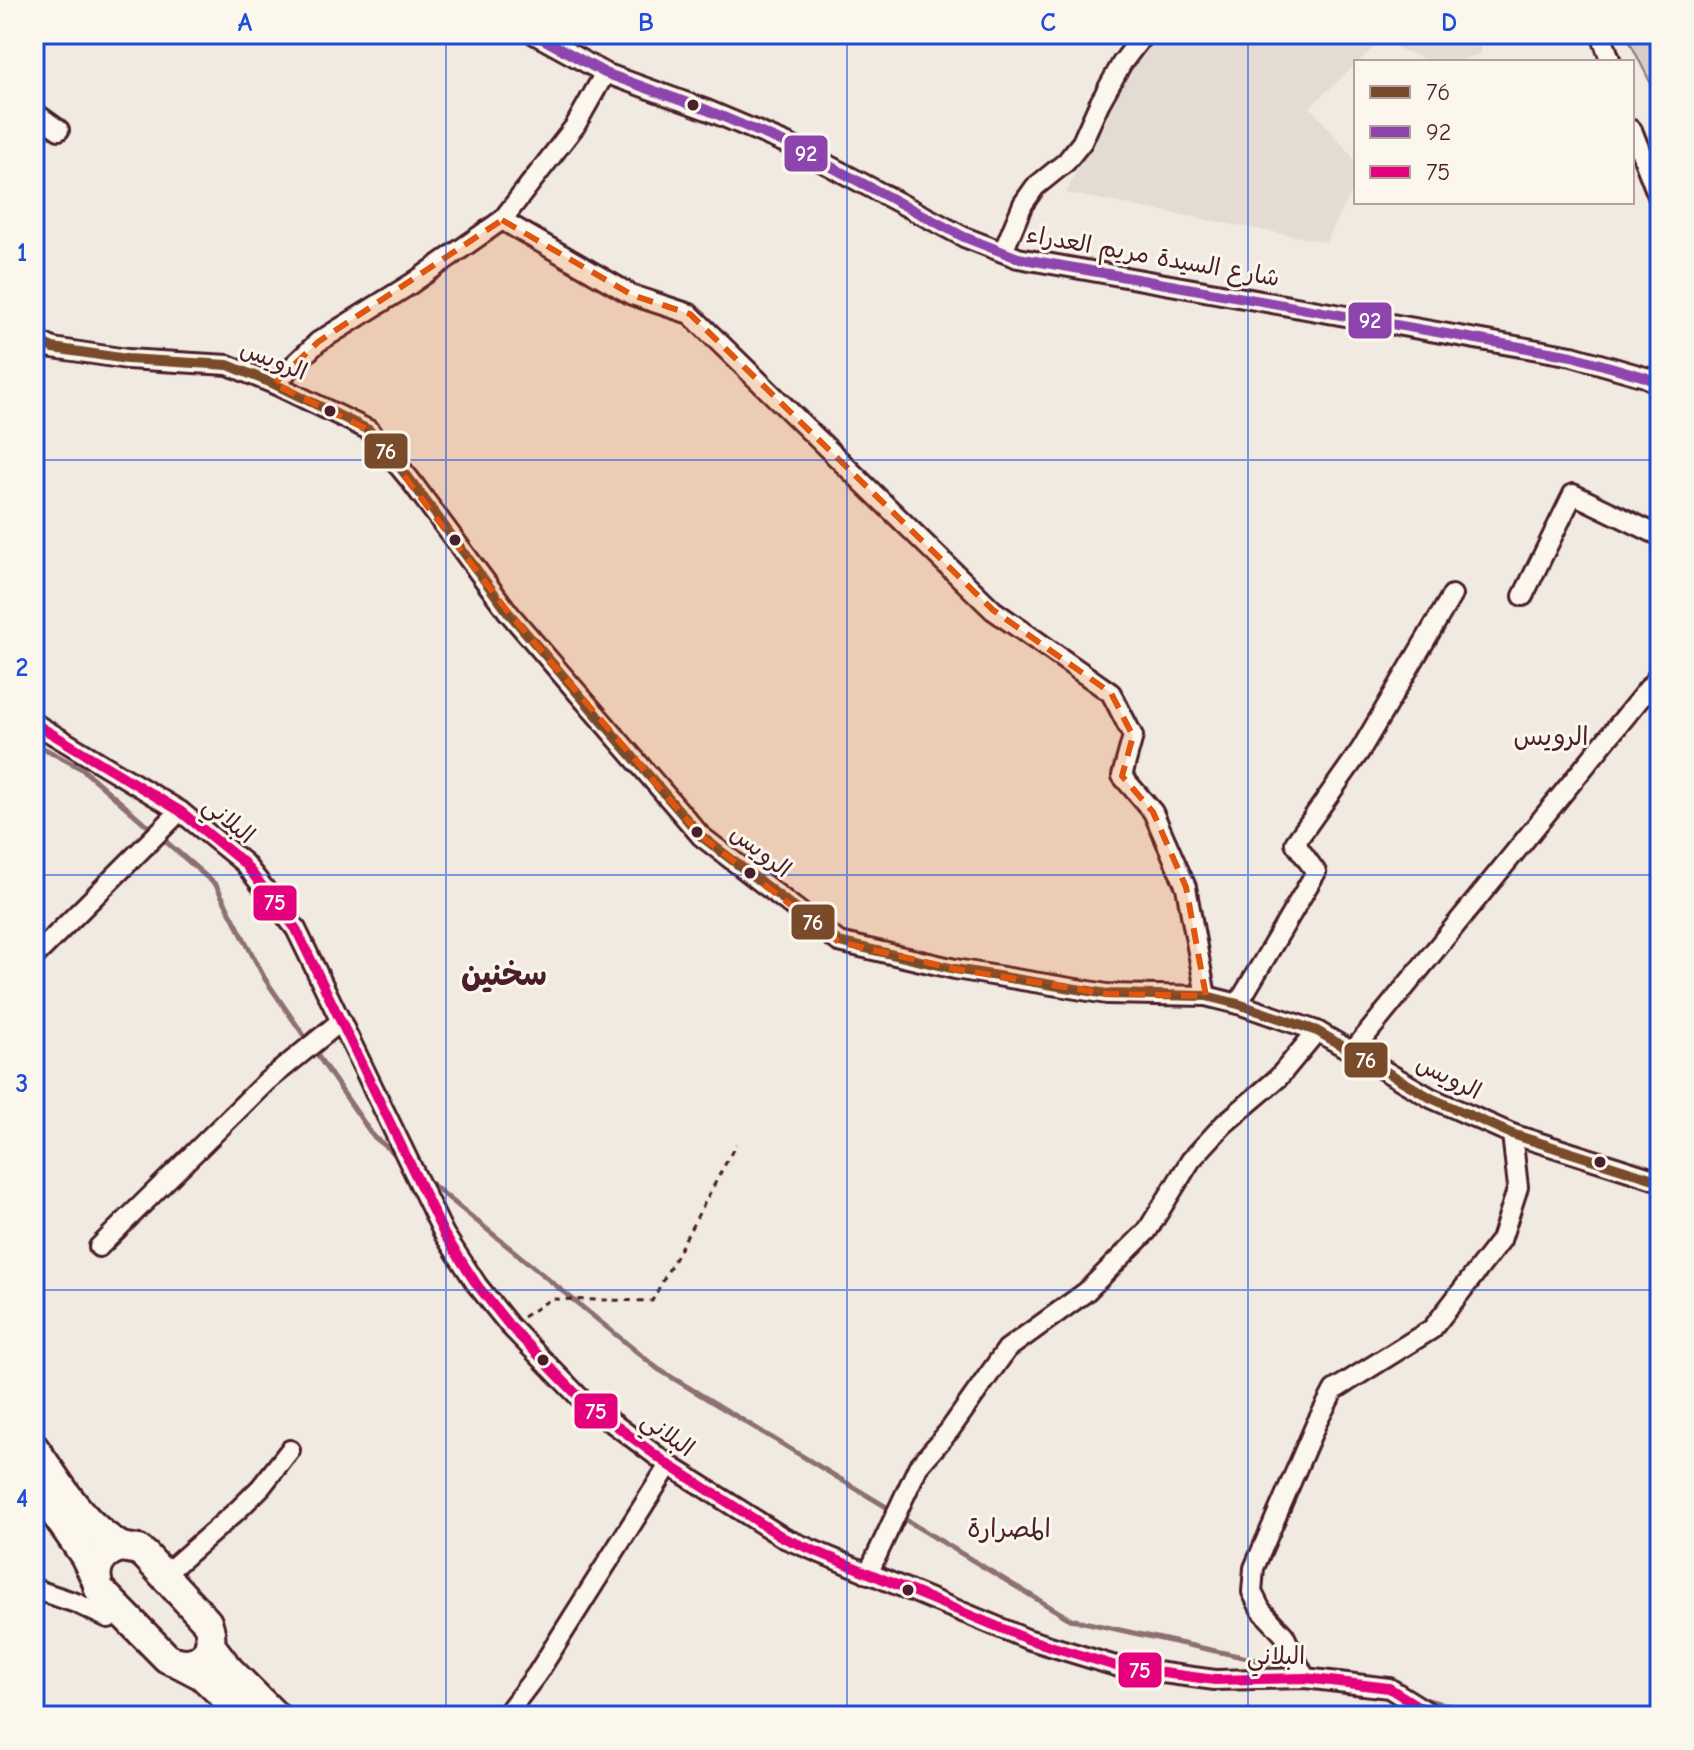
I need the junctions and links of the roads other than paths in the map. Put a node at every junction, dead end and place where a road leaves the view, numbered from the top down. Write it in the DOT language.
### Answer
graph roads {
  1 [pos="534,34"];
  2 [pos="1144,34"];
  3 [pos="1601,34"];
  4 [pos="1610,60"];
  5 [pos="605,73"];
  6 [pos="34,112"];
  7 [pos="59,130"];
  8 [pos="1634,135"];
  9 [pos="1660,201"];
  10 [pos="502,220"];
  11 [pos="1003,252"];
  12 [pos="34,339"];
  13 [pos="274,384"];
  14 [pos="1660,384"];
  15 [pos="1660,536"];
  16 [pos="1452,595"];
  17 [pos="1523,596"];
  18 [pos="1660,674"];
  19 [pos="34,723"];
  20 [pos="180,811"];
  21 [pos="34,957"];
  22 [pos="1206,996"];
  23 [pos="1238,1004"];
  24 [pos="341,1021"];
  25 [pos="1317,1031"];
  26 [pos="1353,1051"];
  27 [pos="1512,1134"];
  28 [pos="1660,1181"];
  29 [pos="99,1247"];
  30 [pos="34,1448"];
  31 [pos="290,1450"];
  32 [pos="669,1465"];
  33 [pos="34,1483"];
  34 [pos="121,1547"];
  35 [pos="868,1574"];
  36 [pos="164,1575"];
  37 [pos="96,1579"];
  38 [pos="34,1589"];
  39 [pos="122,1614"];
  40 [pos="210,1645"];
  41 [pos="179,1663"];
  42 [pos="1305,1678"];
  43 [pos="245,1716"];
  44 [pos="275,1716"];
  45 [pos="505,1716"];
  46 [pos="1434,1716"];
  1 -- 5 [label="street, شارع السيدة مريم العدراء"];
  2 -- 11 [label="street"];
  3 -- 4 [label="street"];
  5 -- 10 [label="street"];
  5 -- 11 [label="street, شارع السيدة مريم العدراء"];
  6 -- 7 [label="street"];
  8 -- 9 [label="street"];
  10 -- 13 [label="street"];
  10 -- 22 [label="street"];
  11 -- 14 [label="street, شارع السيدة مريم العدراء"];
  12 -- 13 [label="street, الرويس"];
  13 -- 22 [label="street, الرويس"];
  15 -- 17 [label="street"];
  16 -- 23 [label="street"];
  18 -- 26 [label="street"];
  19 -- 20 [label="street, البلاني"];
  20 -- 21 [label="street"];
  20 -- 24 [label="street, البلاني"];
  22 -- 23 [label="street, الرويس"];
  23 -- 25 [label="street, الرويس"];
  24 -- 29 [label="street"];
  24 -- 32 [label="street, البلاني"];
  25 -- 26 [label="street, الرويس"];
  25 -- 35 [label="street"];
  26 -- 27 [label="street, الرويس"];
  27 -- 28 [label="street, الرويس"];
  27 -- 42 [label="street"];
  30 -- 34 [label="main road"];
  31 -- 36 [label="street"];
  32 -- 35 [label="street, البلاني"];
  32 -- 45 [label="street"];
  33 -- 37 [label="main road"];
  34 -- 36 [label="main road"];
  34 -- 37 [label="main road"];
  35 -- 42 [label="street, البلاني"];
  36 -- 40 [label="main road"];
  37 -- 39 [label="main road"];
  38 -- 39 [label="street"];
  39 -- 41 [label="main road"];
  40 -- 41 [label="main road"];
  40 -- 44 [label="main road"];
  41 -- 43 [label="main road"];
  42 -- 46 [label="street, البلاني"];
}
